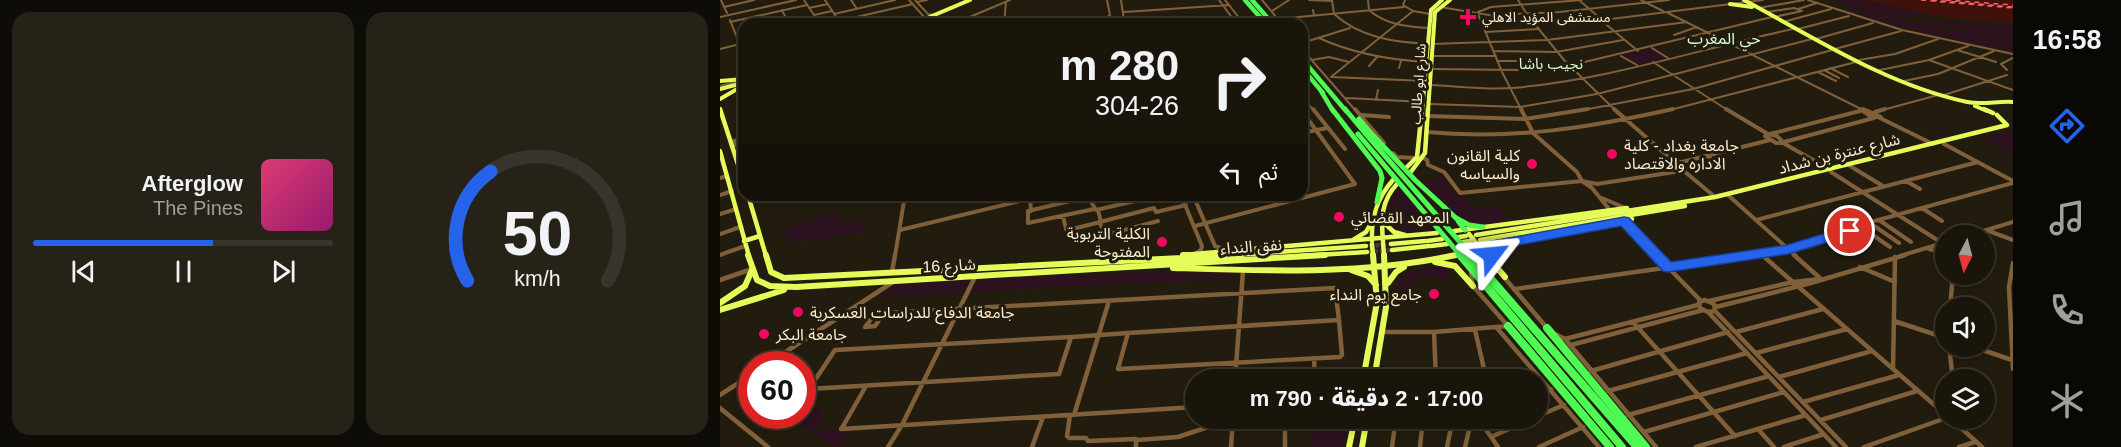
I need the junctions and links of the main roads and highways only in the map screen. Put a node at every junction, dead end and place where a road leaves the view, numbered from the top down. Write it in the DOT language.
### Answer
graph roads {
  1 [pos="970,0"];
  2 [pos="977,0"];
  3 [pos="1245,0"];
  4 [pos="1252,0"];
  5 [pos="1446,1"];
  6 [pos="1743,1"];
  7 [pos="1728,2"];
  8 [pos="1437,7"];
  9 [pos="1756,8"];
  10 [pos="1773,17"];
  11 [pos="926,18"];
  12 [pos="935,18"];
  13 [pos="1261,18"];
  14 [pos="1268,18"];
  15 [pos="1796,29"];
  16 [pos="1430,44"];
  17 [pos="1857,61"];
  18 [pos="1308,66"];
  19 [pos="1308,75"];
  20 [pos="738,83"];
  21 [pos="738,83"];
  22 [pos="1428,83"];
  23 [pos="720,85"];
  24 [pos="738,86"];
  25 [pos="1321,91"];
  26 [pos="720,99"];
  27 [pos="2001,101"];
  28 [pos="2013,102"];
  29 [pos="1426,103"];
  30 [pos="1988,104"];
  31 [pos="2012,108"];
  32 [pos="720,109"];
  33 [pos="1995,114"];
  34 [pos="2013,124"];
  35 [pos="1364,133"];
  36 [pos="720,151"];
  37 [pos="721,160"];
  38 [pos="738,165"];
  39 [pos="1830,171"];
  40 [pos="750,201"];
  41 [pos="1377,202"];
  42 [pos="1663,208"];
  43 [pos="1456,218"];
  44 [pos="1382,220"];
  45 [pos="1371,223"];
  46 [pos="1483,227"];
  47 [pos="1454,231"];
  48 [pos="1437,233"];
  49 [pos="760,236"];
  50 [pos="1470,239"];
  51 [pos="1383,241"];
  52 [pos="1345,242"];
  53 [pos="1427,242"];
  54 [pos="1444,242"];
  55 [pos="744,244"];
  56 [pos="1498,245"];
  57 [pos="1369,246"];
  58 [pos="1391,247"];
  59 [pos="1471,251"];
  60 [pos="1456,255"];
  61 [pos="1430,262"];
  62 [pos="1139,263"];
  63 [pos="1495,265"];
  64 [pos="1385,266"];
  65 [pos="1407,266"];
  66 [pos="1375,267"];
  67 [pos="752,269"];
  68 [pos="1338,269"];
  69 [pos="927,271"];
  70 [pos="1505,277"];
  71 [pos="923,280"];
  72 [pos="1387,284"];
  73 [pos="1376,286"];
  74 [pos="1473,286"];
  75 [pos="795,287"];
  76 [pos="720,303"];
  77 [pos="720,310"];
  78 [pos="1508,326"];
  79 [pos="1546,328"];
  80 [pos="1365,369"];
  81 [pos="1376,369"];
  82 [pos="1353,429"];
  83 [pos="1365,429"];
  84 [pos="1349,447"];
  85 [pos="1362,447"];
  86 [pos="1610,447"];
  87 [pos="1622,447"];
  88 [pos="1637,447"];
  89 [pos="1646,447"];
  1 -- 11 [label="main road"];
  2 -- 12 [label="main road"];
  3 -- 13 [label="highway"];
  4 -- 14 [label="highway"];
  5 -- 8 [label="main road"];
  5 -- 8 [label="main road"];
  5 -- 8 [label="main road"];
  6 -- 9 [label="main road"];
  7 -- 9 [label="main road"];
  8 -- 16 [label="main road, شارع ابو طالب"];
  8 -- 16 [label="main road, شارع ابو طالب"];
  9 -- 10 [label="main road"];
  9 -- 10 [label="main road"];
  10 -- 15 [label="main road"];
  10 -- 15 [label="main road"];
  15 -- 17 [label="main road"];
  16 -- 22 [label="main road, شارع ابو طالب"];
  16 -- 22 [label="main road, شارع ابو طالب"];
  17 -- 30 [label="main road"];
  17 -- 33 [label="main road"];
  18 -- 35 [label="highway"];
  19 -- 25 [label="highway"];
  20 -- 23 [label="main road"];
  21 -- 23 [label="main road"];
  22 -- 29 [label="main road, شارع ابو طالب"];
  24 -- 26 [label="main road"];
  25 -- 35 [label="highway"];
  25 -- 41 [label="highway"];
  27 -- 28 [label="main road"];
  27 -- 30 [label="main road"];
  27 -- 31 [label="main road"];
  29 -- 29 [label="main road, شارع ابو طالب"];
  30 -- 33 [label="main road"];
  32 -- 38 [label="main road"];
  33 -- 34 [label="main road"];
  33 -- 39 [label="main road, شارع عنترة بن شداد"];
  34 -- 39 [label="main road, شارع عنترة بن شداد"];
  35 -- 43 [label="highway, bridge"];
  35 -- 87 [label="highway, bridge"];
  35 -- 88 [label="highway, bridge"];
  36 -- 37 [label="main road"];
  37 -- 55 [label="main road"];
  39 -- 42 [label="main road, شارع عنترة بن شداد"];
  39 -- 42 [label="main road, شارع عنترة بن شداد"];
  40 -- 49 [label="main road"];
  41 -- 44 [label="main road"];
  41 -- 45 [label="main road"];
  42 -- 46 [label="main road"];
  42 -- 50 [label="main road"];
  42 -- 56 [label="main road"];
  43 -- 46 [label="highway"];
  43 -- 50 [label="highway"];
  44 -- 51 [label="main road"];
  44 -- 53 [label="main road"];
  45 -- 52 [label="main road"];
  45 -- 57 [label="main road"];
  46 -- 50 [label="main road"];
  47 -- 50 [label="main road"];
  48 -- 53 [label="main road"];
  49 -- 55 [label="main road"];
  49 -- 69 [label="main road, شارع 16"];
  50 -- 56 [label="main road"];
  50 -- 59 [label="main road"];
  50 -- 63 [label="main road"];
  51 -- 53 [label="main road"];
  51 -- 57 [label="main road"];
  51 -- 64 [label="main road, bridge"];
  52 -- 57 [label="main road"];
  52 -- 62 [label="main road"];
  53 -- 54 [label="main road"];
  53 -- 58 [label="main road"];
  55 -- 67 [label="main road"];
  56 -- 63 [label="main road"];
  57 -- 62 [label="main road, نفق النداء"];
  57 -- 62 [label="main road, نفق النداء"];
  57 -- 66 [label="main road, bridge"];
  60 -- 61 [label="main road"];
  61 -- 65 [label="main road"];
  61 -- 74 [label="main road"];
  62 -- 68 [label="main road"];
  62 -- 69 [label="main road, شارع 16"];
  62 -- 71 [label="main road, شارع 16"];
  63 -- 70 [label="main road"];
  64 -- 65 [label="main road"];
  64 -- 66 [label="main road"];
  64 -- 72 [label="main road"];
  65 -- 72 [label="main road"];
  66 -- 68 [label="main road"];
  66 -- 73 [label="main road"];
  67 -- 75 [label="main road, شارع 16"];
  67 -- 76 [label="main road"];
  68 -- 73 [label="main road"];
  69 -- 71 [label="main road"];
  71 -- 75 [label="main road, شارع 16"];
  72 -- 81 [label="main road"];
  73 -- 80 [label="main road"];
  75 -- 77 [label="main road"];
  78 -- 86 [label="highway"];
  79 -- 89 [label="highway"];
  82 -- 84 [label="main road"];
  83 -- 85 [label="main road"];
}
